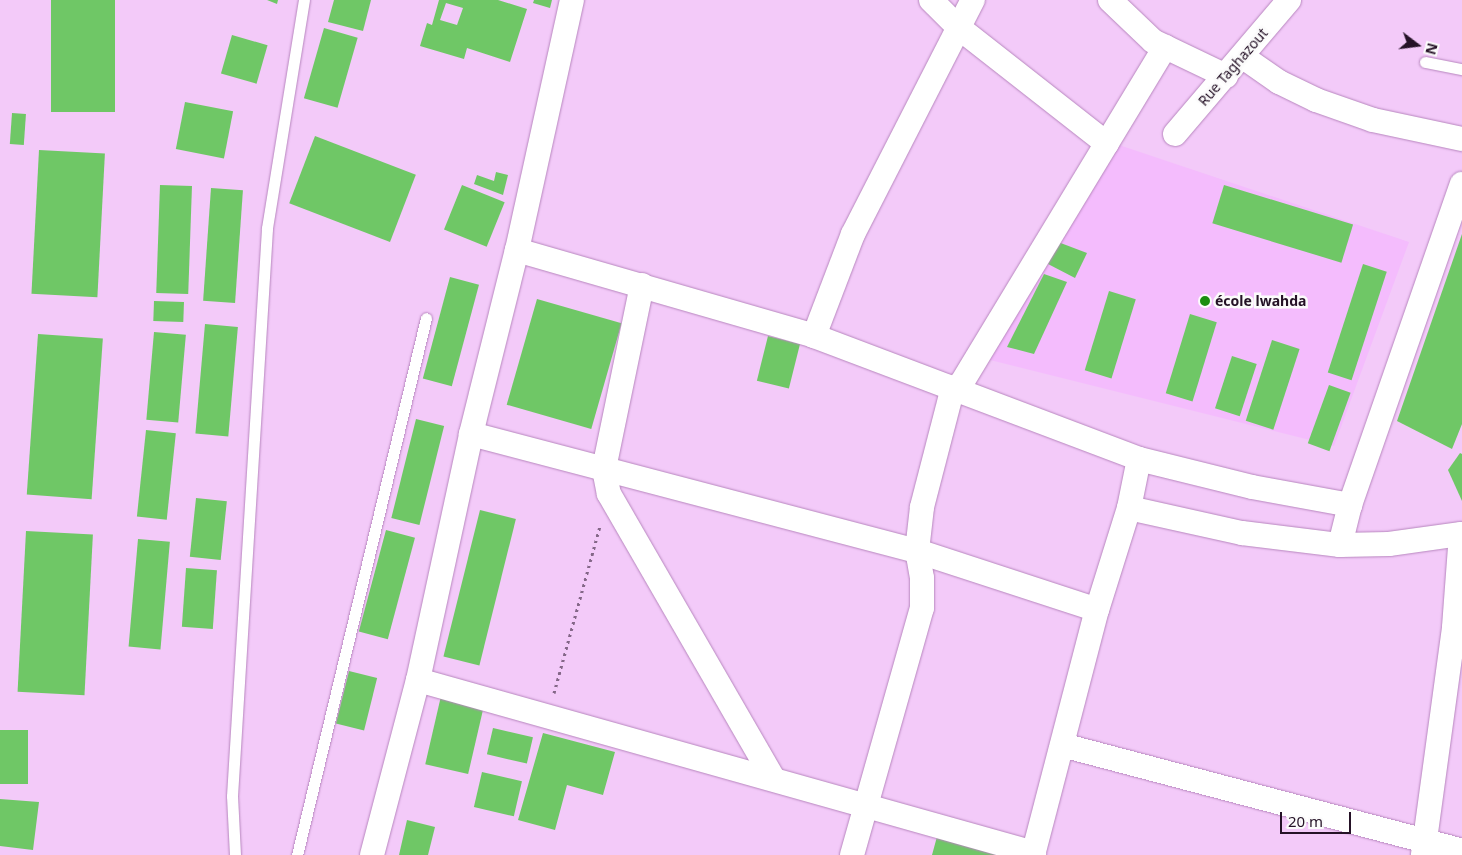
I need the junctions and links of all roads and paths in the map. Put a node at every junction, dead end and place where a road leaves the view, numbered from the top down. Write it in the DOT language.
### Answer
graph roads {
  1 [pos="304,0"];
  2 [pos="572,0"];
  3 [pos="931,0"];
  4 [pos="973,0"];
  5 [pos="1110,0"];
  6 [pos="1289,0"];
  7 [pos="958,27"];
  8 [pos="1166,47"];
  9 [pos="1243,57"];
  10 [pos="1425,62"];
  11 [pos="1462,68"];
  12 [pos="1226,76"];
  13 [pos="1175,134"];
  14 [pos="1462,138"];
  15 [pos="1106,144"];
  16 [pos="1462,184"];
  17 [pos="517,250"];
  18 [pos="642,285"];
  19 [pos="426,318"];
  20 [pos="814,336"];
  21 [pos="956,388"];
  22 [pos="472,434"];
  23 [pos="1139,459"];
  24 [pos="604,469"];
  25 [pos="609,494"];
  26 [pos="1350,505"];
  27 [pos="1129,508"];
  28 [pos="1462,533"];
  29 [pos="1340,545"];
  30 [pos="917,551"];
  31 [pos="1097,610"];
  32 [pos="1458,628"];
  33 [pos="418,680"];
  34 [pos="547,716"];
  35 [pos="1062,745"];
  36 [pos="773,778"];
  37 [pos="865,804"];
  38 [pos="1424,848"];
  39 [pos="1462,851"];
  40 [pos="1033,854"];
  41 [pos="235,855"];
  42 [pos="297,855"];
  43 [pos="372,855"];
  44 [pos="852,855"];
  1 -- 41 [label="lane"];
  2 -- 17 [label="street"];
  3 -- 7 [label="street"];
  4 -- 7 [label="street"];
  5 -- 8 [label="street"];
  6 -- 9 [label="street, Rue Taghazout"];
  7 -- 15 [label="street"];
  7 -- 20 [label="street"];
  8 -- 12 [label="street"];
  8 -- 15 [label="street"];
  9 -- 12 [label="street, Rue Taghazout"];
  9 -- 14 [label="street"];
  10 -- 11 [label="lane"];
  12 -- 13 [label="street, Rue Taghazout"];
  15 -- 21 [label="street"];
  16 -- 26 [label="street"];
  17 -- 18 [label="street"];
  17 -- 22 [label="street"];
  18 -- 20 [label="street"];
  18 -- 24 [label="street"];
  19 -- 42 [label="lane"];
  20 -- 21 [label="street"];
  21 -- 23 [label="street"];
  21 -- 30 [label="street"];
  22 -- 24 [label="street"];
  22 -- 33 [label="street"];
  23 -- 26 [label="street"];
  23 -- 27 [label="street"];
  24 -- 25 [label="street"];
  24 -- 30 [label="street"];
  25 -- 34 [label="path"];
  25 -- 36 [label="street"];
  26 -- 29 [label="street"];
  27 -- 29 [label="street"];
  27 -- 31 [label="street"];
  28 -- 29 [label="street"];
  28 -- 32 [label="street"];
  30 -- 31 [label="street"];
  30 -- 37 [label="street"];
  31 -- 35 [label="street"];
  32 -- 38 [label="street"];
  33 -- 34 [label="street"];
  33 -- 43 [label="street"];
  34 -- 36 [label="street"];
  35 -- 38 [label="street"];
  35 -- 40 [label="street"];
  36 -- 37 [label="street"];
  37 -- 40 [label="street"];
  37 -- 44 [label="street"];
  38 -- 39 [label="street"];
}
